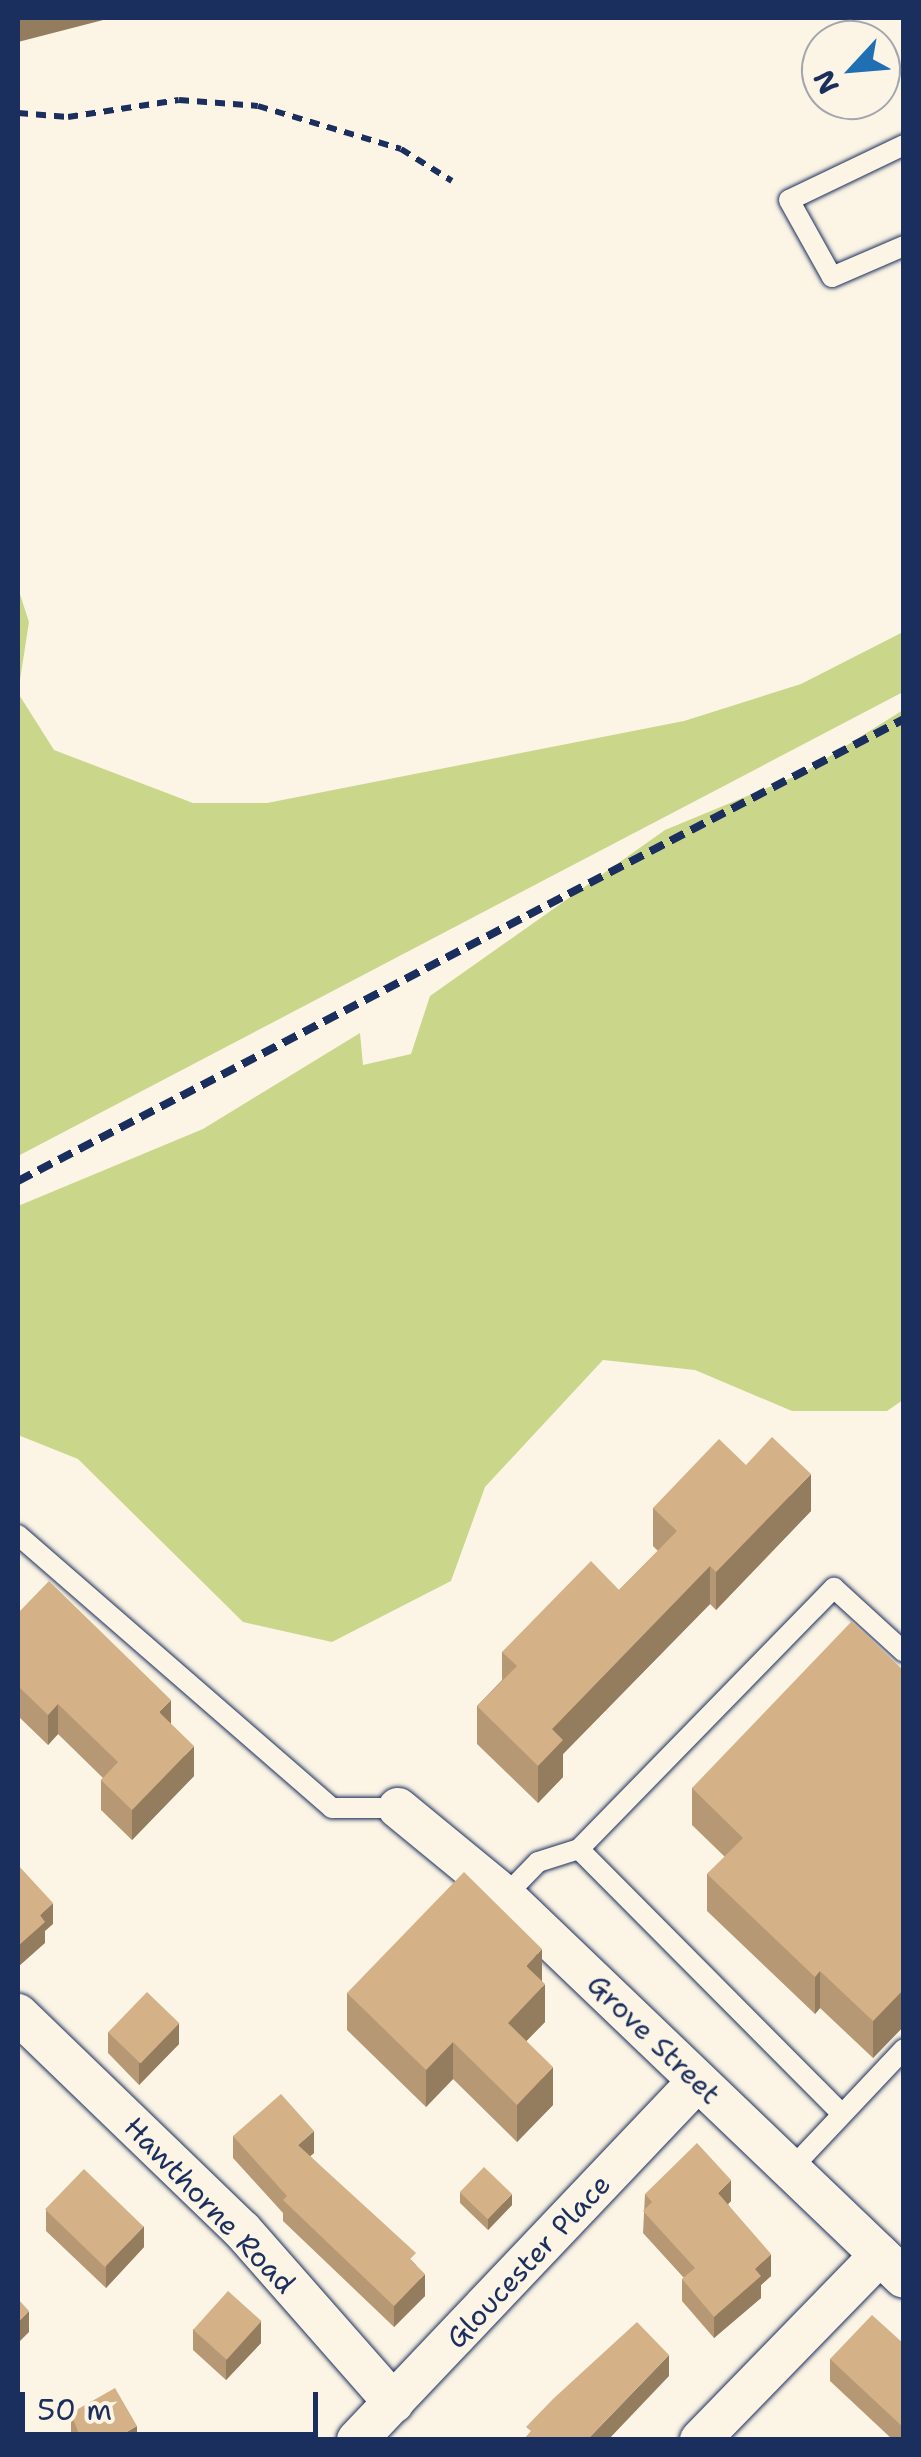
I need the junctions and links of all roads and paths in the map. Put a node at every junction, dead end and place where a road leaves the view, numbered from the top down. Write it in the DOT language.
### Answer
graph roads {
  1 [pos="18,113"];
  2 [pos="904,145"];
  3 [pos="452,181"];
  4 [pos="904,246"];
  5 [pos="18,1535"];
  6 [pos="904,1652"];
  7 [pos="398,1808"];
  8 [pos="579,1849"];
  9 [pos="505,1896"];
  10 [pos="18,2014"];
  11 [pos="904,2049"];
  12 [pos="698,2081"];
  13 [pos="842,2114"];
  14 [pos="790,2170"];
  15 [pos="892,2267"];
  16 [pos="394,2404"];
  17 [pos="357,2440"];
  18 [pos="700,2440"];
  1 -- 3 [label="path"];
  2 -- 4 [label="lane"];
  5 -- 7 [label="lane"];
  6 -- 8 [label="lane"];
  7 -- 9 [label="street, Grove Street"];
  8 -- 9 [label="lane"];
  8 -- 13 [label="lane"];
  9 -- 12 [label="street, Grove Street"];
  10 -- 16 [label="street, Hawthorne Road"];
  11 -- 13 [label="lane"];
  12 -- 14 [label="street, Grove Street"];
  12 -- 16 [label="street, Gloucester Place"];
  13 -- 14 [label="lane"];
  14 -- 15 [label="street, Grove Street"];
  15 -- 18 [label="street"];
  16 -- 17 [label="street, Gloucester Place"];
}
